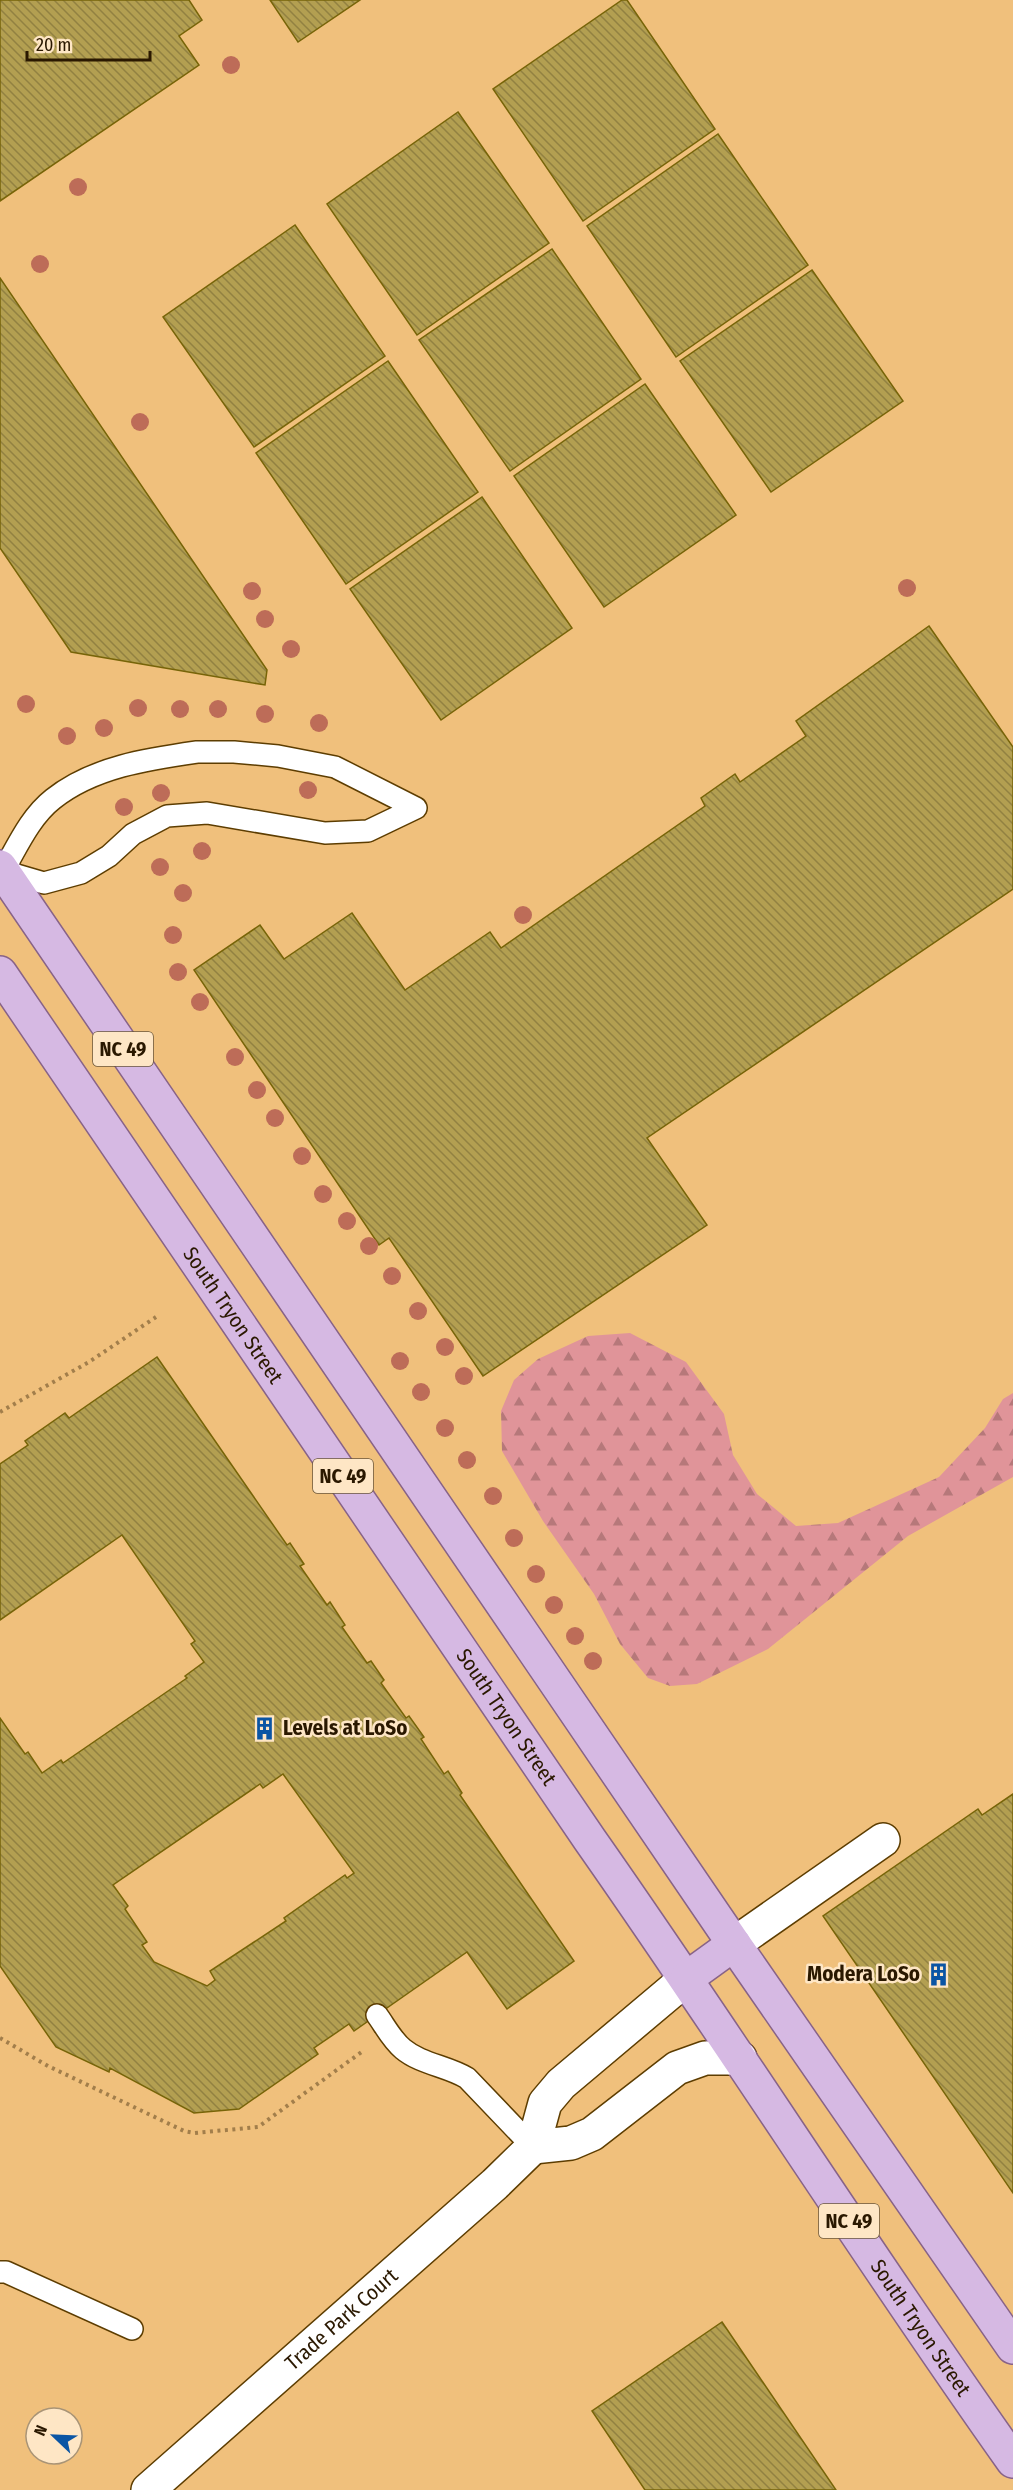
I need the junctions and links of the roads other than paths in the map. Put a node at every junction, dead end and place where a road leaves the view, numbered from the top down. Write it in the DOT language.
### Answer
graph roads {
  1 [pos="1,871"];
  2 [pos="0,973"];
  3 [pos="883,1840"];
  4 [pos="734,1944"];
  5 [pos="687,1978"];
  6 [pos="377,2015"];
  7 [pos="740,2058"];
  8 [pos="533,2147"];
  9 [pos="0,2272"];
  10 [pos="132,2329"];
  11 [pos="1013,2347"];
  12 [pos="1013,2461"];
  13 [pos="148,2490"];
  1 -- 1 [label="lane"];
  1 -- 4 [label="main road, NC 49"];
  2 -- 5 [label="main road, South Tryon Street / NC 49"];
  3 -- 4 [label="street"];
  4 -- 5 [label="main road"];
  4 -- 11 [label="main road, NC 49"];
  5 -- 7 [label="main road, South Tryon Street / NC 49"];
  5 -- 8 [label="street"];
  6 -- 8 [label="lane"];
  7 -- 8 [label="street"];
  7 -- 12 [label="main road, South Tryon Street / NC 49"];
  8 -- 13 [label="street, Trade Park Court"];
  9 -- 10 [label="lane"];
}
